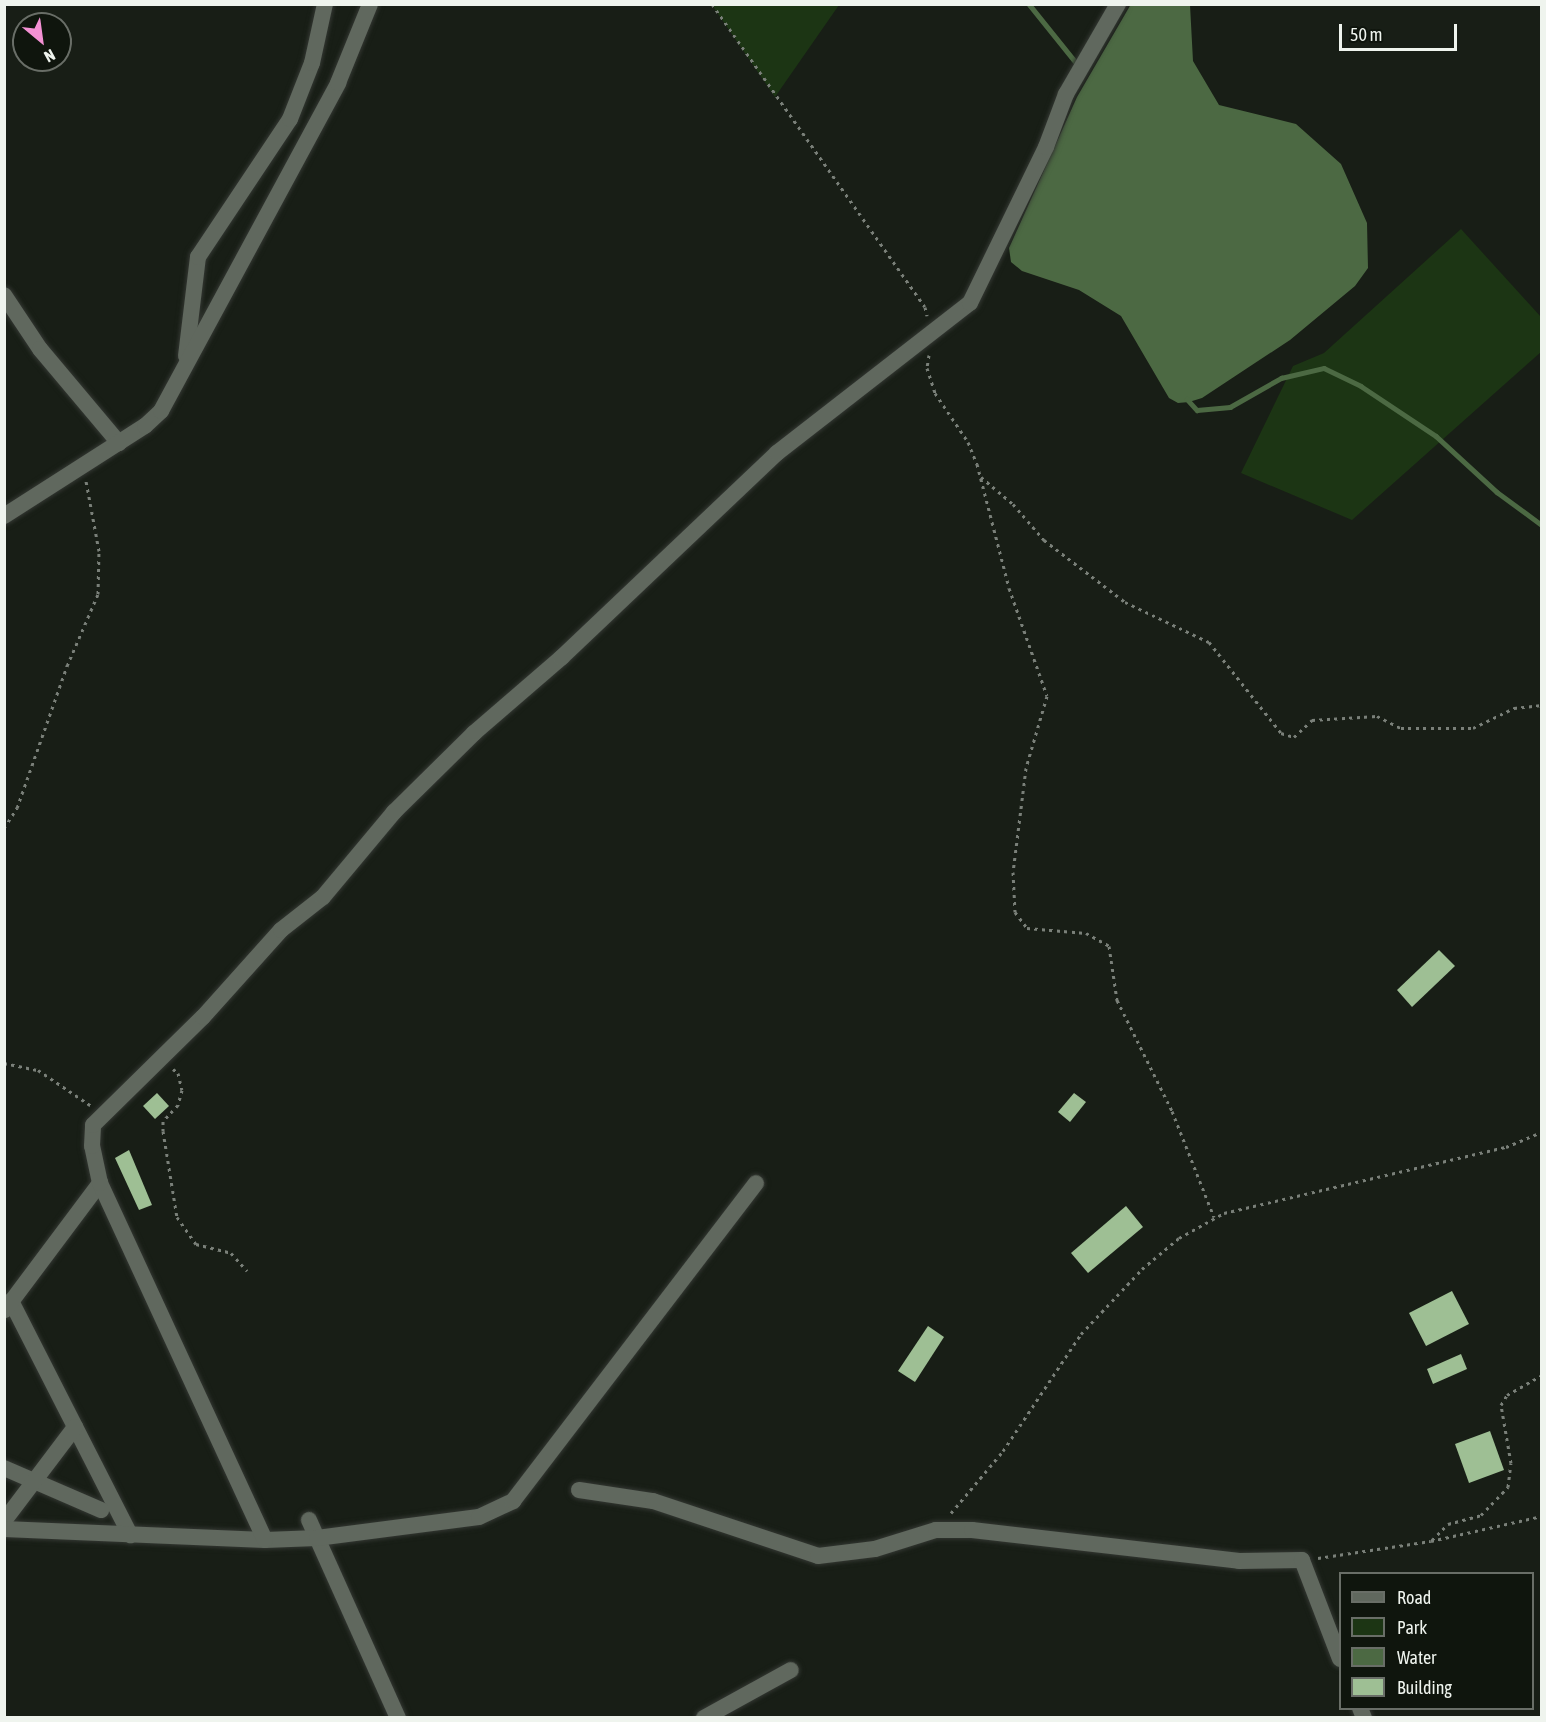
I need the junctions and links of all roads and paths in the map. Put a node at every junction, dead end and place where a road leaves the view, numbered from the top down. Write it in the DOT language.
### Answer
graph roads {
  1 [pos="325,4"];
  2 [pos="370,4"];
  3 [pos="712,4"];
  4 [pos="1118,4"];
  5 [pos="4,295"];
  6 [pos="931,332"];
  7 [pos="184,369"];
  8 [pos="119,443"];
  9 [pos="86,465"];
  10 [pos="980,476"];
  11 [pos="4,516"];
  12 [pos="1542,705"];
  13 [pos="4,828"];
  14 [pos="4,1063"];
  15 [pos="148,1073"];
  16 [pos="105,1115"];
  17 [pos="1542,1132"];
  18 [pos="756,1183"];
  19 [pos="100,1184"];
  20 [pos="1214,1217"];
  21 [pos="247,1271"];
  22 [pos="8,1305"];
  23 [pos="1542,1374"];
  24 [pos="75,1427"];
  25 [pos="4,1468"];
  26 [pos="34,1483"];
  27 [pos="579,1490"];
  28 [pos="101,1510"];
  29 [pos="1542,1516"];
  30 [pos="309,1520"];
  31 [pos="4,1521"];
  32 [pos="4,1529"];
  33 [pos="936,1530"];
  34 [pos="130,1535"];
  35 [pos="317,1538"];
  36 [pos="265,1540"];
  37 [pos="1431,1541"];
  38 [pos="1302,1560"];
  39 [pos="1339,1654"];
  40 [pos="791,1670"];
  41 [pos="398,1718"];
  42 [pos="704,1718"];
  1 -- 7 [label="street"];
  2 -- 7 [label="street"];
  3 -- 6 [label="path"];
  4 -- 6 [label="street"];
  5 -- 8 [label="street"];
  6 -- 10 [label="path"];
  6 -- 15 [label="street"];
  7 -- 8 [label="street"];
  8 -- 9 [label="street"];
  9 -- 11 [label="street"];
  9 -- 13 [label="path"];
  10 -- 12 [label="path"];
  10 -- 20 [label="path"];
  14 -- 16 [label="path"];
  15 -- 16 [label="street"];
  15 -- 21 [label="path"];
  16 -- 19 [label="street"];
  17 -- 20 [label="path"];
  18 -- 35 [label="street"];
  19 -- 22 [label="street"];
  19 -- 36 [label="street"];
  20 -- 33 [label="path"];
  22 -- 24 [label="street"];
  23 -- 37 [label="path"];
  24 -- 26 [label="street"];
  24 -- 34 [label="street"];
  25 -- 26 [label="street"];
  26 -- 28 [label="street"];
  26 -- 31 [label="street"];
  27 -- 33 [label="street"];
  29 -- 37 [label="path"];
  30 -- 35 [label="street"];
  32 -- 34 [label="street"];
  33 -- 38 [label="street"];
  34 -- 36 [label="street"];
  35 -- 36 [label="street"];
  35 -- 41 [label="street"];
  37 -- 38 [label="path"];
  38 -- 39 [label="street"];
  40 -- 42 [label="street"];
}
